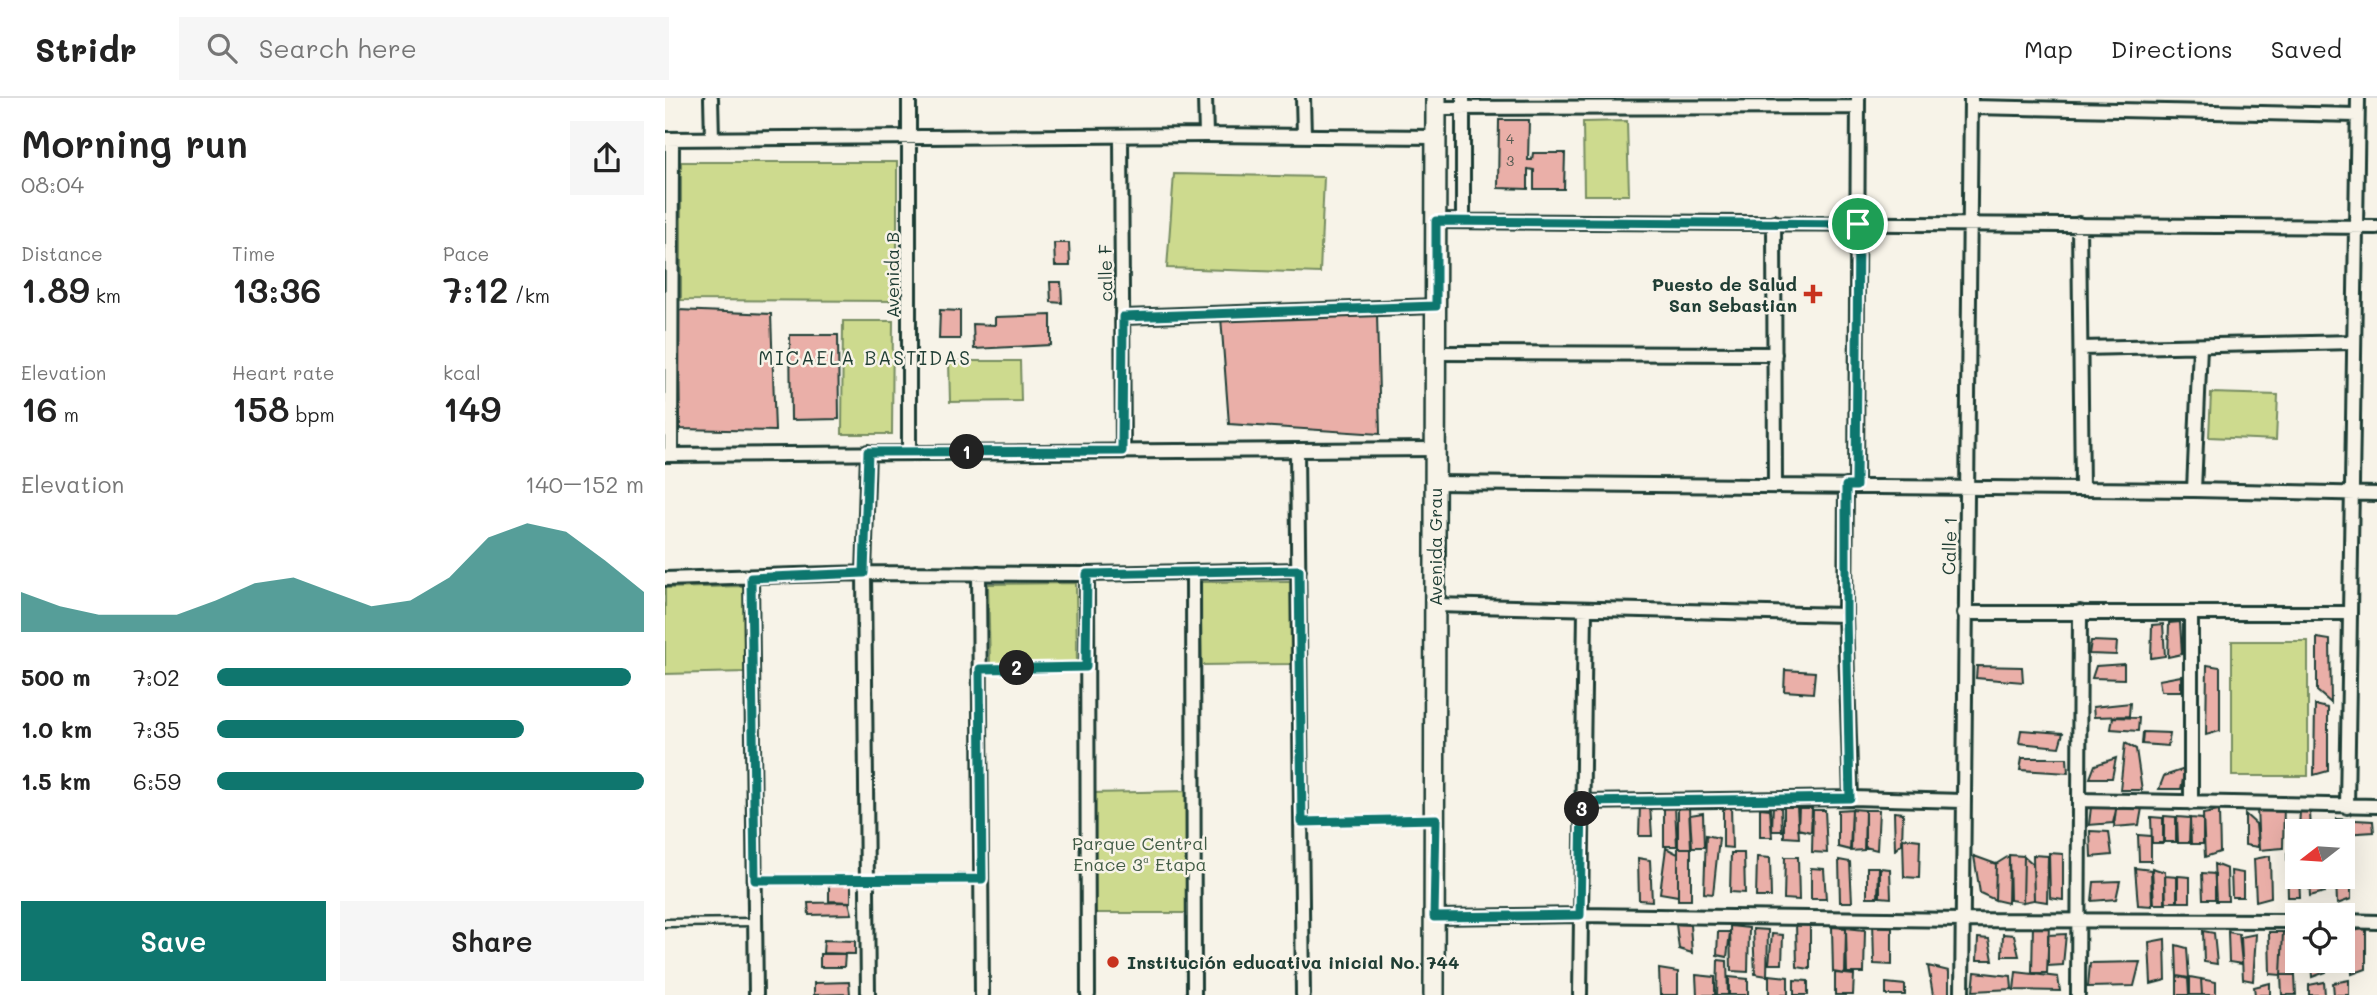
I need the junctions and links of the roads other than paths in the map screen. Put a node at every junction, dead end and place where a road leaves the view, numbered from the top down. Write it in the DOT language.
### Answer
graph roads {
  1 [pos="711,98"];
  2 [pos="909,98"];
  3 [pos="1205,98"];
  4 [pos="1303,98"];
  5 [pos="2358,98"];
  6 [pos="1858,102"];
  7 [pos="1971,102"];
  8 [pos="1436,103"];
  9 [pos="1463,103"];
  10 [pos="1589,103"];
  11 [pos="1692,103"];
  12 [pos="2087,104"];
  13 [pos="2190,105"];
  14 [pos="2357,115"];
  15 [pos="1206,135"];
  16 [pos="1304,135"];
  17 [pos="1121,137"];
  18 [pos="1436,137"];
  19 [pos="712,138"];
  20 [pos="910,138"];
  21 [pos="669,139"];
  22 [pos="1463,220"];
  23 [pos="1436,221"];
  24 [pos="1774,222"];
  25 [pos="1971,223"];
  26 [pos="1858,224"];
  27 [pos="2079,224"];
  28 [pos="2355,226"];
  29 [pos="2377,227"];
  30 [pos="1436,306"];
  31 [pos="1123,317"];
  32 [pos="2354,342"];
  33 [pos="2200,346"];
  34 [pos="2081,348"];
  35 [pos="1435,353"];
  36 [pos="1775,354"];
  37 [pos="1435,449"];
  38 [pos="1122,451"];
  39 [pos="1297,451"];
  40 [pos="868,452"];
  41 [pos="909,452"];
  42 [pos="668,455"];
  43 [pos="1435,483"];
  44 [pos="1775,486"];
  45 [pos="1851,486"];
  46 [pos="1969,487"];
  47 [pos="2082,489"];
  48 [pos="2194,490"];
  49 [pos="2352,492"];
  50 [pos="2377,494"];
  51 [pos="1299,570"];
  52 [pos="864,573"];
  53 [pos="979,573"];
  54 [pos="1193,573"];
  55 [pos="1087,574"];
  56 [pos="751,578"];
  57 [pos="665,579"];
  58 [pos="1435,605"];
  59 [pos="1585,609"];
  60 [pos="2080,612"];
  61 [pos="1965,613"];
  62 [pos="2191,614"];
  63 [pos="2350,614"];
  64 [pos="1846,615"];
  65 [pos="1850,798"];
  66 [pos="2079,800"];
  67 [pos="1963,801"];
  68 [pos="1582,802"];
  69 [pos="2191,803"];
  70 [pos="2377,806"];
  71 [pos="2347,807"];
  72 [pos="1436,819"];
  73 [pos="1302,822"];
  74 [pos="982,879"];
  75 [pos="755,880"];
  76 [pos="867,881"];
  77 [pos="1580,915"];
  78 [pos="1434,917"];
  79 [pos="2077,919"];
  80 [pos="1963,920"];
  81 [pos="2285,921"];
  82 [pos="2355,921"];
  83 [pos="755,922"];
  84 [pos="2377,922"];
  85 [pos="665,923"];
  86 [pos="756,995"];
  87 [pos="868,995"];
  88 [pos="982,995"];
  89 [pos="1088,995"];
  90 [pos="1194,995"];
  91 [pos="1303,995"];
  92 [pos="1434,995"];
  93 [pos="1580,995"];
  94 [pos="1962,995"];
  95 [pos="2078,995"];
  1 -- 19 [label="street"];
  2 -- 20 [label="street, Avenida B"];
  3 -- 15 [label="street"];
  4 -- 16 [label="street"];
  5 -- 14 [label="street"];
  6 -- 11 [label="street"];
  6 -- 26 [label="street"];
  7 -- 12 [label="street"];
  7 -- 25 [label="street, Calle 1"];
  8 -- 9 [label="street"];
  8 -- 18 [label="main road, Avenida Grau"];
  9 -- 10 [label="street"];
  9 -- 22 [label="street"];
  10 -- 11 [label="street"];
  12 -- 13 [label="street"];
  13 -- 14 [label="street"];
  14 -- 28 [label="street"];
  15 -- 16 [label="street"];
  15 -- 17 [label="street"];
  16 -- 18 [label="street"];
  17 -- 20 [label="street"];
  17 -- 31 [label="street, calle F"];
  18 -- 23 [label="main road, Avenida Grau"];
  19 -- 20 [label="street"];
  19 -- 21 [label="street"];
  20 -- 41 [label="street, Avenida B"];
  21 -- 42 [label="street"];
  22 -- 23 [label="street"];
  22 -- 24 [label="street"];
  23 -- 30 [label="main road, Avenida Grau"];
  24 -- 26 [label="street"];
  24 -- 36 [label="street"];
  25 -- 26 [label="street"];
  25 -- 27 [label="street"];
  25 -- 46 [label="street, Calle 1"];
  26 -- 45 [label="street"];
  27 -- 28 [label="street"];
  27 -- 34 [label="street"];
  28 -- 29 [label="street"];
  28 -- 32 [label="street"];
  30 -- 31 [label="street"];
  30 -- 35 [label="main road, Avenida Grau"];
  31 -- 38 [label="street, calle F"];
  32 -- 33 [label="street"];
  32 -- 49 [label="street"];
  33 -- 34 [label="street"];
  33 -- 48 [label="street"];
  34 -- 47 [label="street"];
  35 -- 36 [label="street"];
  35 -- 37 [label="main road, Avenida Grau"];
  36 -- 44 [label="street"];
  37 -- 39 [label="street"];
  37 -- 43 [label="main road, Avenida Grau"];
  38 -- 39 [label="street"];
  38 -- 41 [label="street"];
  39 -- 51 [label="street"];
  40 -- 41 [label="street"];
  40 -- 42 [label="street"];
  40 -- 52 [label="street"];
  43 -- 44 [label="street"];
  43 -- 58 [label="main road, Avenida Grau"];
  44 -- 45 [label="street"];
  45 -- 46 [label="street"];
  45 -- 64 [label="street"];
  46 -- 47 [label="street"];
  46 -- 61 [label="street, Calle 1"];
  47 -- 48 [label="street"];
  48 -- 49 [label="street"];
  49 -- 50 [label="street"];
  49 -- 63 [label="street"];
  51 -- 54 [label="street"];
  51 -- 73 [label="street"];
  52 -- 53 [label="street"];
  52 -- 56 [label="street"];
  52 -- 76 [label="street"];
  53 -- 55 [label="street"];
  53 -- 74 [label="street"];
  54 -- 55 [label="street"];
  54 -- 90 [label="street"];
  55 -- 89 [label="street"];
  56 -- 57 [label="street"];
  56 -- 75 [label="street"];
  58 -- 59 [label="street"];
  58 -- 72 [label="main road, Avenida Grau"];
  59 -- 64 [label="street"];
  59 -- 68 [label="street"];
  60 -- 61 [label="street"];
  60 -- 62 [label="street"];
  60 -- 66 [label="street"];
  61 -- 67 [label="street, Calle 1"];
  62 -- 63 [label="street"];
  62 -- 69 [label="street"];
  63 -- 71 [label="street"];
  64 -- 65 [label="street"];
  65 -- 67 [label="street"];
  65 -- 68 [label="street"];
  66 -- 69 [label="street"];
  66 -- 79 [label="street"];
  67 -- 80 [label="street, Calle 1"];
  68 -- 77 [label="street"];
  69 -- 71 [label="street"];
  70 -- 71 [label="street"];
  72 -- 73 [label="lane"];
  72 -- 78 [label="main road, Avenida Grau"];
  73 -- 91 [label="street"];
  74 -- 76 [label="lane"];
  74 -- 88 [label="street"];
  75 -- 76 [label="lane"];
  75 -- 83 [label="street"];
  76 -- 87 [label="street"];
  77 -- 78 [label="street"];
  77 -- 80 [label="street"];
  77 -- 93 [label="street"];
  78 -- 92 [label="main road, Avenida Grau"];
  79 -- 80 [label="street"];
  79 -- 81 [label="street"];
  79 -- 95 [label="street"];
  80 -- 94 [label="street, Calle 1"];
  82 -- 84 [label="street"];
  83 -- 85 [label="lane"];
  83 -- 86 [label="street"];
}
